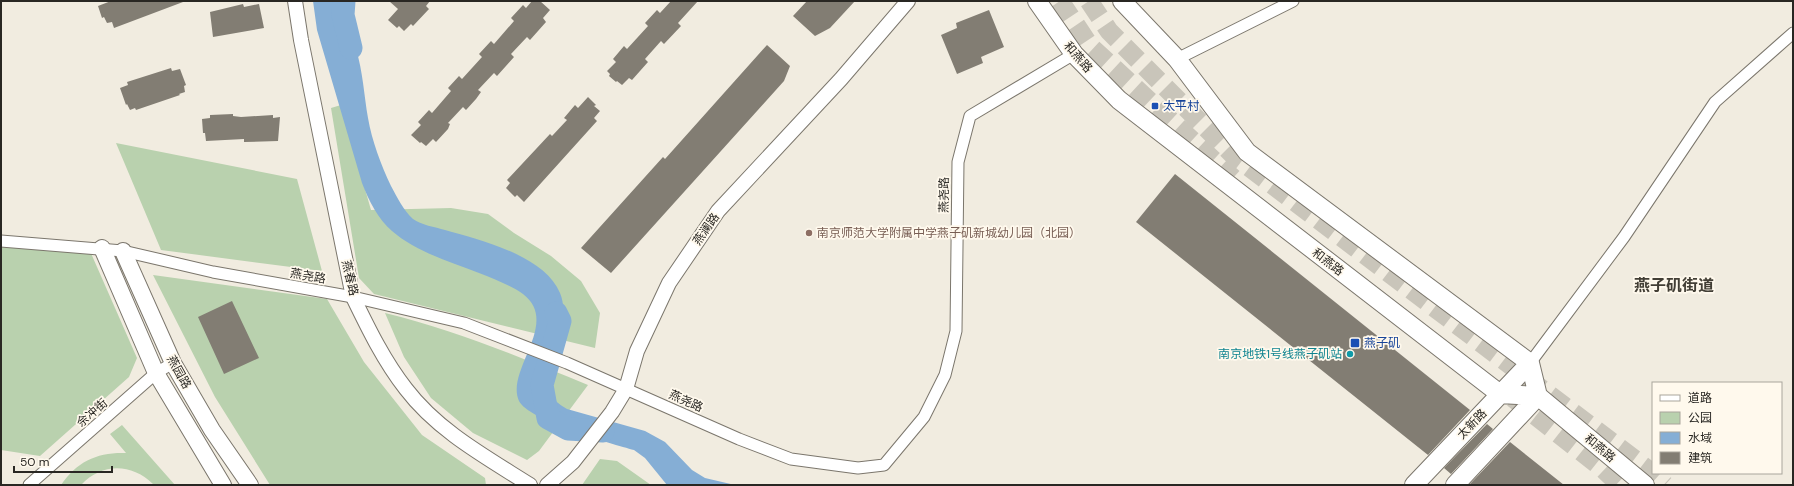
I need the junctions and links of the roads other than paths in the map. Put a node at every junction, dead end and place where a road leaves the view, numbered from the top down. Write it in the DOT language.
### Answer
graph roads {
  1 [pos="295,1"];
  2 [pos="908,1"];
  3 [pos="1037,1"];
  4 [pos="1122,1"];
  5 [pos="1293,1"];
  6 [pos="1793,33"];
  7 [pos="1074,54"];
  8 [pos="1177,59"];
  9 [pos="1,241"];
  10 [pos="102,248"];
  11 [pos="123,251"];
  12 [pos="353,297"];
  13 [pos="173,363"];
  14 [pos="1530,363"];
  15 [pos="156,373"];
  16 [pos="626,389"];
  17 [pos="1500,394"];
  18 [pos="1538,396"];
  19 [pos="29,485"];
  20 [pos="223,485"];
  21 [pos="250,485"];
  22 [pos="530,485"];
  23 [pos="547,485"];
  24 [pos="1414,485"];
  25 [pos="1455,485"];
  26 [pos="1645,485"];
  1 -- 12 [label="street, 燕春路"];
  2 -- 16 [label="street, 燕澜路"];
  3 -- 7 [label="main road, 和燕路"];
  4 -- 8 [label="main road"];
  5 -- 8 [label="street"];
  6 -- 14 [label="street"];
  7 -- 16 [label="street, 燕尧路"];
  7 -- 17 [label="main road, 和燕路"];
  8 -- 14 [label="main road"];
  9 -- 10 [label="street, 燕尧路"];
  10 -- 11 [label="street, 燕尧路"];
  10 -- 15 [label="main road, 燕园路"];
  11 -- 12 [label="street, 燕尧路"];
  11 -- 13 [label="main road, 燕园路"];
  12 -- 16 [label="street, 燕尧路"];
  12 -- 22 [label="street, 燕春路"];
  13 -- 15 [label="street, 佘冲街"];
  13 -- 21 [label="main road, 燕园路"];
  14 -- 17 [label="main road, 太新路"];
  14 -- 18 [label="main road"];
  15 -- 19 [label="street, 佘冲街"];
  15 -- 20 [label="main road, 燕园路"];
  16 -- 23 [label="street, 燕澜路"];
  17 -- 18 [label="main road"];
  17 -- 24 [label="main road, 太新路"];
  18 -- 25 [label="main road"];
  18 -- 26 [label="main road, 和燕路"];
}
